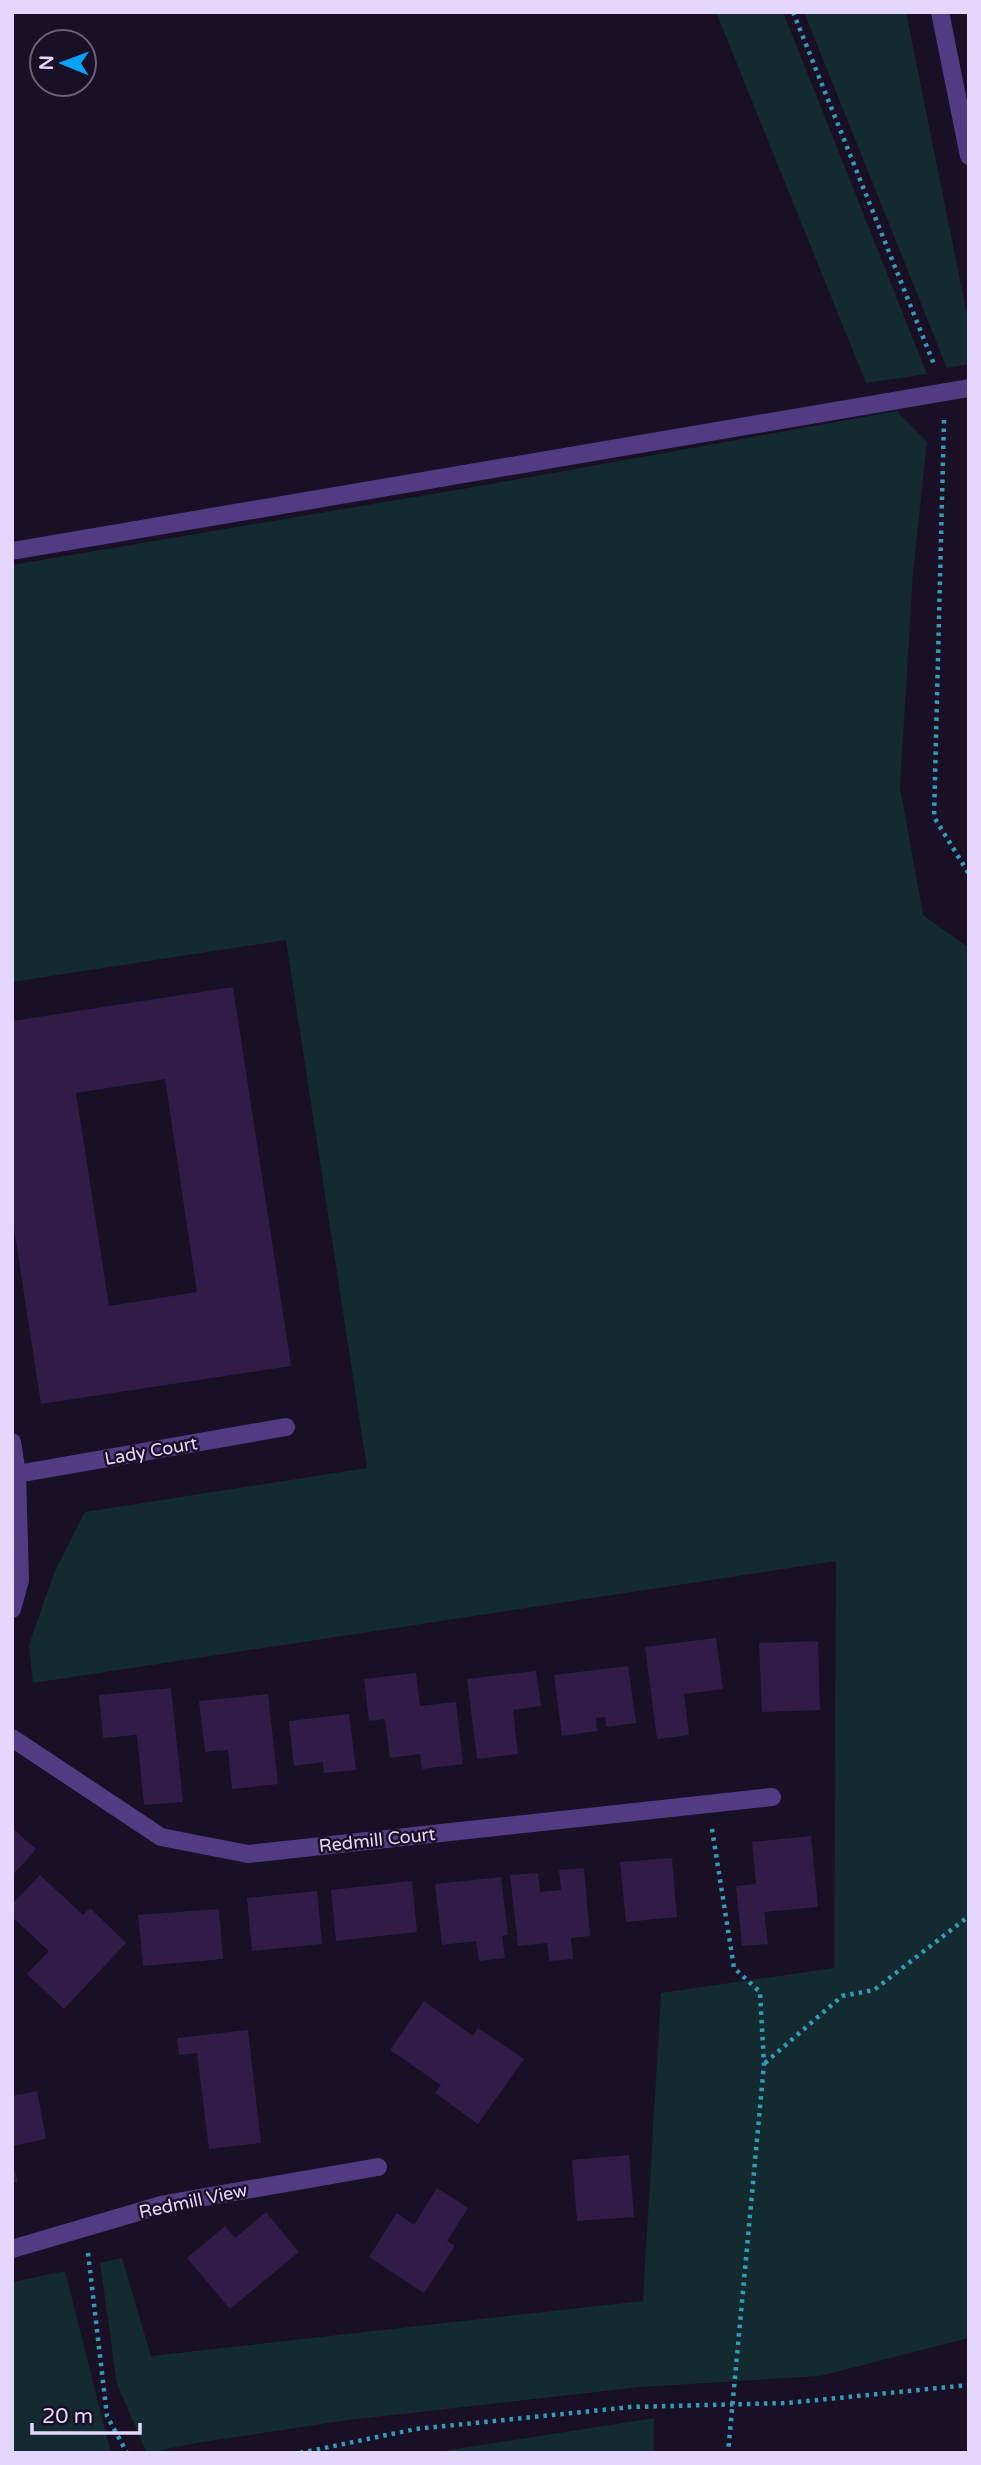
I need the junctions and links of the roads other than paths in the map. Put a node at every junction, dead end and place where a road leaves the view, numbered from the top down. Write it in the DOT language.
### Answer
graph roads {
  1 [pos="940,12"];
  2 [pos="969,156"];
  3 [pos="969,388"];
  4 [pos="12,551"];
  5 [pos="286,1427"];
  6 [pos="12,1442"];
  7 [pos="17,1474"];
  8 [pos="12,1609"];
  9 [pos="12,1738"];
  10 [pos="772,1797"];
  11 [pos="378,2167"];
  12 [pos="12,2249"];
  1 -- 2 [label="street"];
  3 -- 4 [label="street"];
  5 -- 7 [label="street, Lady Court"];
  6 -- 7 [label="street"];
  7 -- 8 [label="street"];
  9 -- 10 [label="street, Redmill Court"];
  11 -- 12 [label="street, Redmill View"];
}
